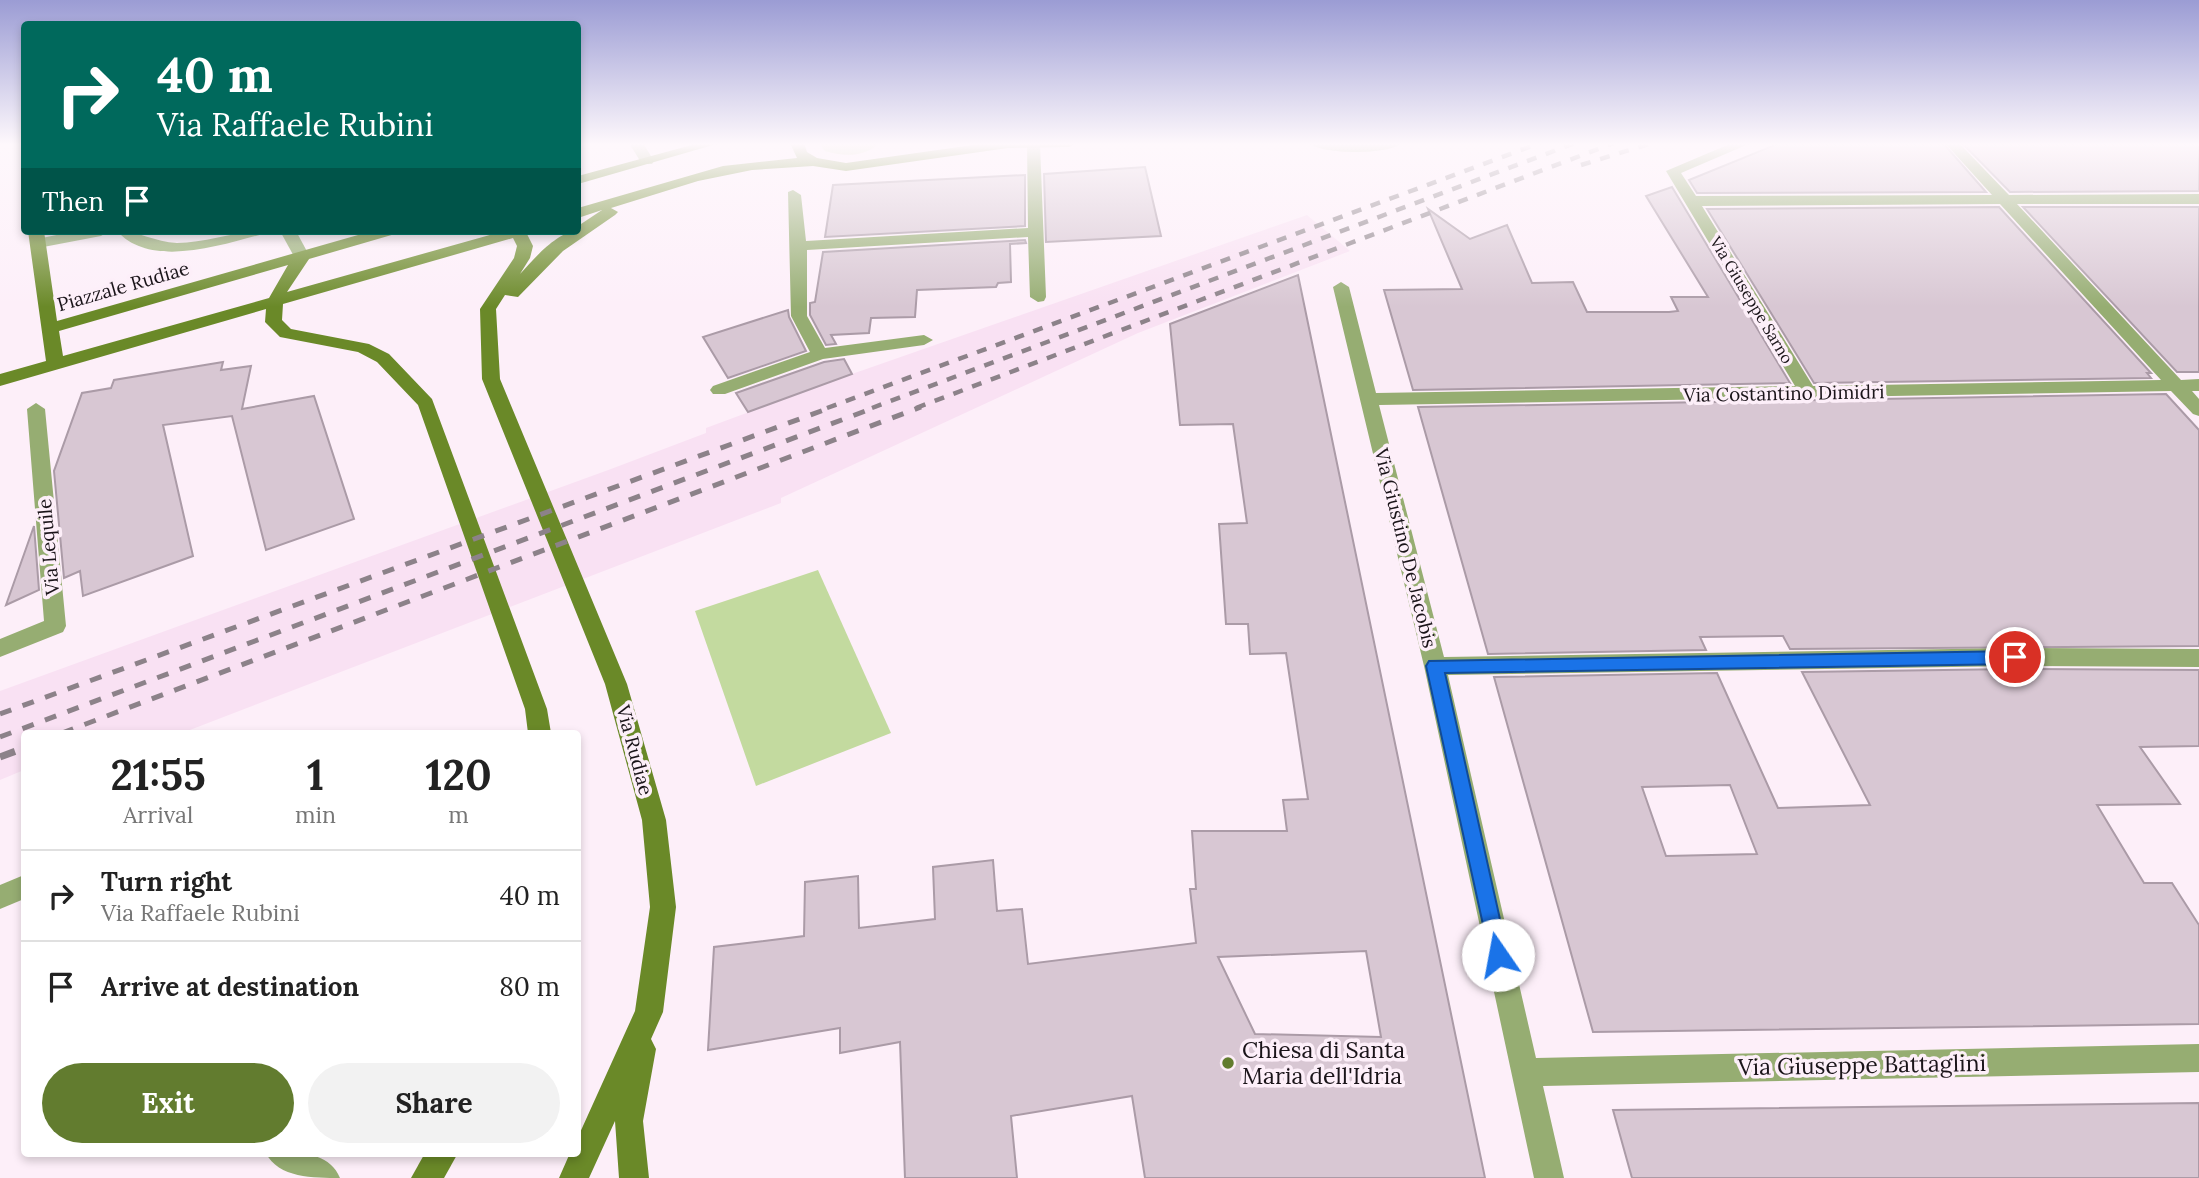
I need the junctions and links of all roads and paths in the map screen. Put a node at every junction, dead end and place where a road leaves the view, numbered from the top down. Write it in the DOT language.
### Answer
graph roads {
  1 [pos="625,198"];
  2 [pos="638,198"];
  3 [pos="793,198"];
  4 [pos="1035,198"];
  5 [pos="1690,198"];
  6 [pos="2004,198"];
  7 [pos="2199,199"];
  8 [pos="1692,201"];
  9 [pos="581,212"];
  10 [pos="581,229"];
  11 [pos="1036,232"];
  12 [pos="58,235"];
  13 [pos="132,235"];
  14 [pos="241,235"];
  15 [pos="290,235"];
  16 [pos="376,235"];
  17 [pos="505,235"];
  18 [pos="521,235"];
  19 [pos="572,235"];
  20 [pos="37,237"];
  21 [pos="799,246"];
  22 [pos="302,257"];
  23 [pos="1341,287"];
  24 [pos="1038,297"];
  25 [pos="273,303"];
  26 [pos="48,329"];
  27 [pos="487,330"];
  28 [pos="924,340"];
  29 [pos="820,354"];
  30 [pos="55,365"];
  31 [pos="0,380"];
  32 [pos="2176,385"];
  33 [pos="2199,385"];
  34 [pos="719,390"];
  35 [pos="1808,393"];
  36 [pos="1370,399"];
  37 [pos="36,409"];
  38 [pos="2199,410"];
  39 [pos="0,648"];
  40 [pos="2199,658"];
  41 [pos="1435,666"];
  42 [pos="540,730"];
  43 [pos="21,888"];
  44 [pos="0,897"];
  45 [pos="649,1012"];
  46 [pos="2199,1058"];
  47 [pos="1524,1072"];
  48 [pos="288,1157"];
  49 [pos="440,1157"];
  50 [pos="325,1178"];
  51 [pos="426,1178"];
  52 [pos="574,1178"];
  53 [pos="634,1178"];
  54 [pos="1549,1178"];
  1 -- 9 [label="main road"];
  2 -- 10 [label="main road"];
  3 -- 21 [label="street"];
  4 -- 11 [label="street"];
  5 -- 8 [label="street, Via Giuseppe Sarno"];
  6 -- 7 [label="street"];
  6 -- 8 [label="street"];
  6 -- 32 [label="street"];
  8 -- 35 [label="street, Via Giuseppe Sarno"];
  11 -- 21 [label="street"];
  11 -- 24 [label="street"];
  12 -- 20 [label="street"];
  13 -- 14 [label="street"];
  15 -- 22 [label="street"];
  16 -- 22 [label="main road, Piazzale Rudiae"];
  17 -- 25 [label="main road"];
  18 -- 27 [label="main road, Via Rudiae"];
  19 -- 27 [label="main road"];
  20 -- 26 [label="main road"];
  21 -- 29 [label="street"];
  22 -- 25 [label="main road"];
  22 -- 26 [label="main road, Piazzale Rudiae"];
  23 -- 36 [label="street, Via Giustino De Jacobis"];
  25 -- 30 [label="main road"];
  25 -- 42 [label="main road"];
  26 -- 30 [label="main road, Piazzale Rudiae"];
  27 -- 45 [label="main road, Via Rudiae"];
  28 -- 29 [label="street"];
  29 -- 34 [label="street"];
  30 -- 31 [label="main road"];
  32 -- 33 [label="street, Via Costantino Dimidri"];
  32 -- 35 [label="street, Via Costantino Dimidri"];
  32 -- 38 [label="street"];
  35 -- 36 [label="street, Via Costantino Dimidri"];
  36 -- 41 [label="street, Via Giustino De Jacobis"];
  37 -- 39 [label="street, Via Lequile"];
  40 -- 41 [label="street"];
  41 -- 47 [label="street, Via Giustino De Jacobis"];
  43 -- 44 [label="street"];
  45 -- 52 [label="main road, Via Rudiae"];
  45 -- 53 [label="main road"];
  46 -- 47 [label="street, Via Giuseppe Battaglini"];
  47 -- 54 [label="street, Via Giustino De Jacobis"];
  48 -- 50 [label="street"];
  49 -- 51 [label="main road"];
}
